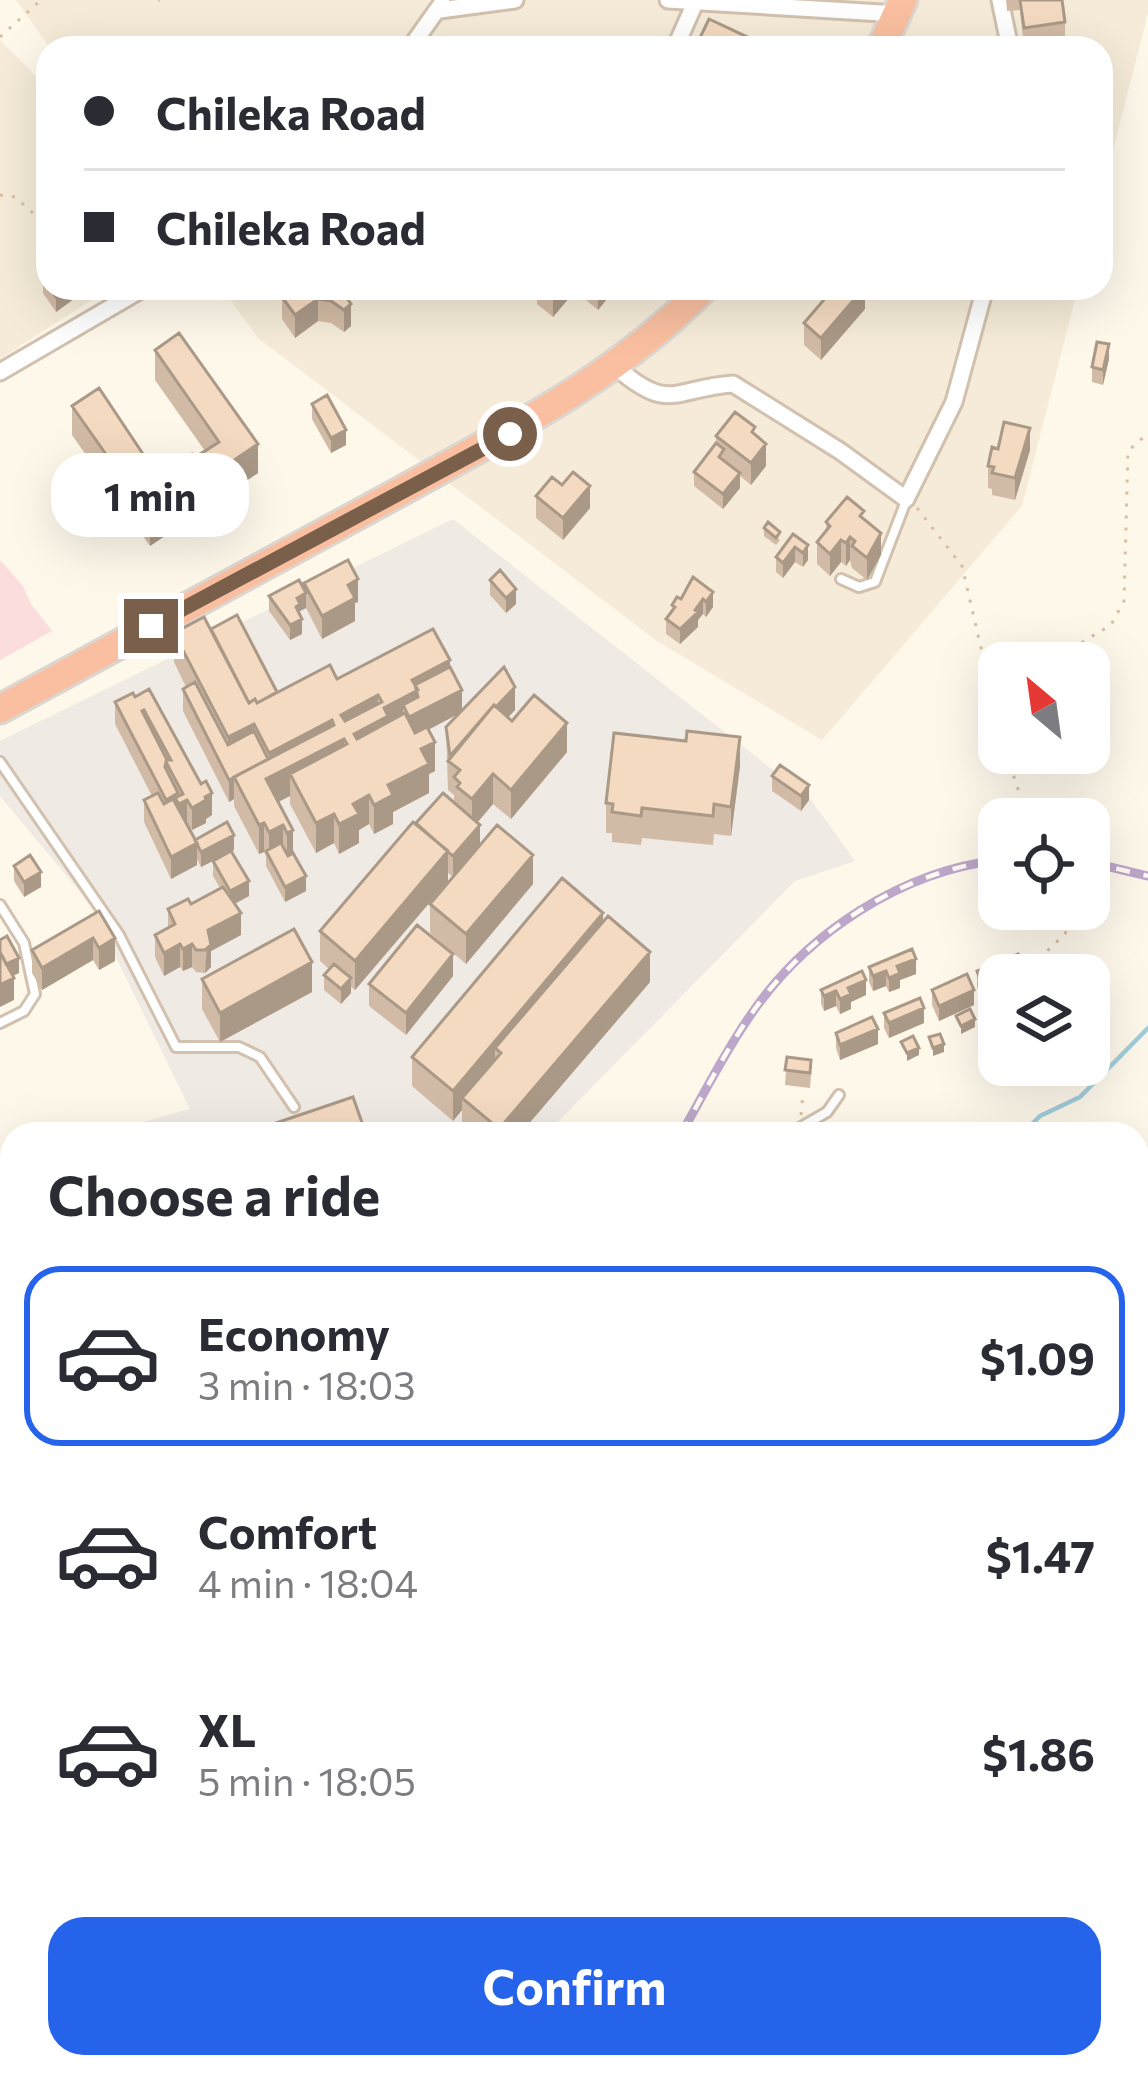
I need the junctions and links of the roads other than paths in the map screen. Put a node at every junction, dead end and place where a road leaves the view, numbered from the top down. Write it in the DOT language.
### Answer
graph roads {
  1 [pos="514,0"];
  2 [pos="672,0"];
  3 [pos="1000,0"];
  4 [pos="695,3"];
  5 [pos="442,5"];
  6 [pos="891,6"];
  7 [pos="419,36"];
  8 [pos="680,36"];
  9 [pos="871,36"];
  10 [pos="883,36"];
  11 [pos="1008,36"];
  12 [pos="123,300"];
  13 [pos="674,300"];
  14 [pos="692,300"];
  15 [pos="983,300"];
  16 [pos="616,367"];
  17 [pos="0,372"];
  18 [pos="906,499"];
  19 [pos="841,579"];
  20 [pos="0,692"];
  21 [pos="0,709"];
  22 [pos="0,762"];
  23 [pos="0,905"];
  24 [pos="0,1023"];
  25 [pos="839,1095"];
  26 [pos="295,1107"];
  27 [pos="810,1122"];
  1 -- 5 [label="street"];
  2 -- 4 [label="street"];
  3 -- 11 [label="street"];
  4 -- 6 [label="street"];
  4 -- 8 [label="street"];
  5 -- 7 [label="street"];
  6 -- 9 [label="highway"];
  6 -- 10 [label="highway"];
  12 -- 17 [label="street"];
  13 -- 20 [label="highway"];
  14 -- 16 [label="highway"];
  15 -- 18 [label="street"];
  16 -- 18 [label="street"];
  16 -- 21 [label="highway"];
  18 -- 19 [label="lane"];
  22 -- 26 [label="lane"];
  23 -- 24 [label="lane"];
  25 -- 27 [label="lane"];
}
